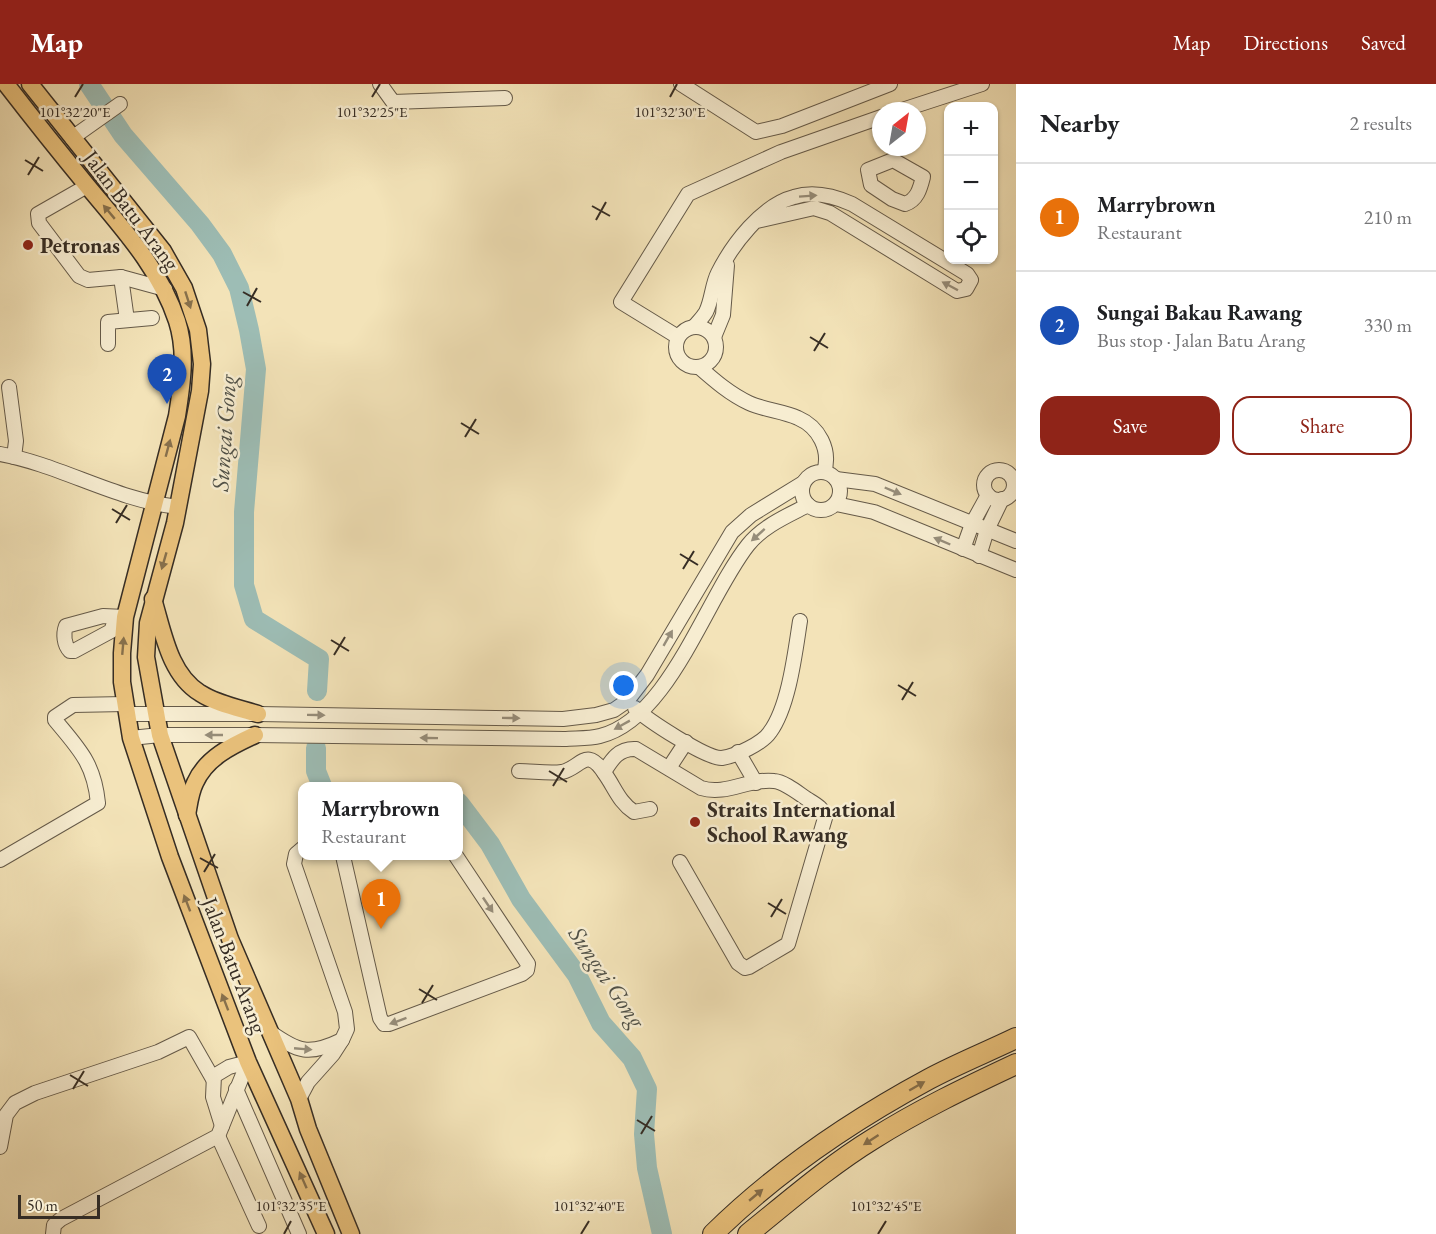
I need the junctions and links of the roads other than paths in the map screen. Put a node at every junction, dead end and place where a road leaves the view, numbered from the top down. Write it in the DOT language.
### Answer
graph roads {
  1 [pos="30,84"];
  2 [pos="380,84"];
  3 [pos="681,84"];
  4 [pos="887,84"];
  5 [pos="982,84"];
  6 [pos="7,92"];
  7 [pos="505,98"];
  8 [pos="926,102"];
  9 [pos="116,107"];
  10 [pos="872,120"];
  11 [pos="72,138"];
  12 [pos="87,186"];
  13 [pos="835,197"];
  14 [pos="892,199"];
  15 [pos="830,213"];
  16 [pos="879,220"];
  17 [pos="757,221"];
  18 [pos="869,237"];
  19 [pos="729,254"];
  20 [pos="939,257"];
  21 [pos="929,274"];
  22 [pos="121,277"];
  23 [pos="165,289"];
  24 [pos="153,318"];
  25 [pos="127,320"];
  26 [pos="694,327"];
  27 [pos="678,337"];
  28 [pos="714,337"];
  29 [pos="108,344"];
  30 [pos="715,356"];
  31 [pos="699,367"];
  32 [pos="722,386"];
  33 [pos="9,387"];
  34 [pos="0,454"];
  35 [pos="14,457"];
  36 [pos="830,475"];
  37 [pos="1014,478"];
  38 [pos="804,483"];
  39 [pos="988,495"];
  40 [pos="1002,499"];
  41 [pos="153,504"];
  42 [pos="836,504"];
  43 [pos="808,505"];
  44 [pos="178,507"];
  45 [pos="972,524"];
  46 [pos="987,530"];
  47 [pos="1016,541"];
  48 [pos="963,549"];
  49 [pos="979,556"];
  50 [pos="1016,570"];
  51 [pos="153,598"];
  52 [pos="800,621"];
  53 [pos="627,700"];
  54 [pos="126,709"];
  55 [pos="156,713"];
  56 [pos="258,714"];
  57 [pos="641,714"];
  58 [pos="160,735"];
  59 [pos="255,735"];
  60 [pos="131,738"];
  61 [pos="686,742"];
  62 [pos="738,752"];
  63 [pos="669,768"];
  64 [pos="519,771"];
  65 [pos="604,772"];
  66 [pos="756,783"];
  67 [pos="650,809"];
  68 [pos="187,816"];
  69 [pos="298,852"];
  70 [pos="0,860"];
  71 [pos="344,860"];
  72 [pos="459,860"];
  73 [pos="680,862"];
  74 [pos="268,1030"];
  75 [pos="1016,1038"];
  76 [pos="342,1041"];
  77 [pos="248,1062"];
  78 [pos="1016,1064"];
  79 [pos="213,1079"];
  80 [pos="236,1089"];
  81 [pos="299,1099"];
  82 [pos="220,1131"];
  83 [pos="0,1147"];
  84 [pos="259,1226"];
  85 [pos="53,1234"];
  86 [pos="299,1234"];
  87 [pos="326,1234"];
  88 [pos="351,1234"];
  89 [pos="713,1234"];
  90 [pos="748,1234"];
  1 -- 11 [label="main road, Jalan Batu Arang"];
  2 -- 7 [label="street"];
  3 -- 4 [label="street"];
  5 -- 8 [label="street"];
  6 -- 12 [label="main road, Jalan Batu Arang"];
  9 -- 11 [label="street"];
  10 -- 27 [label="street"];
  11 -- 44 [label="main road, Jalan Batu Arang, one-way"];
  12 -- 22 [label="street"];
  23 -- 12 [label="main road, Jalan Batu Arang, one-way"];
  13 -- 15 [label="street"];
  13 -- 16 [label="street"];
  17 -- 13 [label="street, one-way"];
  14 -- 16 [label="street"];
  15 -- 17 [label="street"];
  15 -- 18 [label="street"];
  16 -- 18 [label="street"];
  16 -- 20 [label="street"];
  17 -- 19 [label="street"];
  18 -- 21 [label="street"];
  19 -- 26 [label="street"];
  19 -- 28 [label="street"];
  20 -- 21 [label="street"];
  20 -- 21 [label="street, one-way"];
  22 -- 23 [label="street"];
  22 -- 25 [label="street"];
  41 -- 23 [label="main road, Jalan Batu Arang, one-way"];
  24 -- 25 [label="street"];
  25 -- 29 [label="street"];
  26 -- 27 [label="street"];
  26 -- 28 [label="street"];
  27 -- 31 [label="street"];
  28 -- 30 [label="street"];
  30 -- 31 [label="street"];
  30 -- 32 [label="street"];
  31 -- 32 [label="street"];
  32 -- 36 [label="street"];
  33 -- 35 [label="street"];
  34 -- 35 [label="street"];
  35 -- 41 [label="street"];
  36 -- 38 [label="street"];
  36 -- 42 [label="street"];
  36 -- 45 [label="street, one-way"];
  37 -- 39 [label="street"];
  37 -- 40 [label="street"];
  38 -- 43 [label="street"];
  53 -- 38 [label="street, one-way"];
  39 -- 40 [label="street"];
  39 -- 45 [label="street"];
  40 -- 46 [label="street"];
  41 -- 44 [label="street"];
  54 -- 41 [label="main road, Jalan Batu Arang, one-way"];
  42 -- 43 [label="street"];
  48 -- 42 [label="street, one-way"];
  43 -- 57 [label="street, one-way"];
  44 -- 51 [label="main road, Jalan Batu Arang, one-way"];
  45 -- 46 [label="street"];
  45 -- 48 [label="street"];
  46 -- 47 [label="street"];
  46 -- 49 [label="street"];
  48 -- 49 [label="street"];
  49 -- 50 [label="street"];
  51 -- 55 [label="main road, Jalan Batu Arang"];
  51 -- 56 [label="main road"];
  52 -- 62 [label="street"];
  56 -- 53 [label="street, one-way"];
  53 -- 57 [label="street"];
  54 -- 55 [label="street"];
  54 -- 60 [label="main road, Jalan Batu Arang"];
  54 -- 70 [label="street"];
  55 -- 56 [label="street"];
  55 -- 58 [label="main road, Jalan Batu Arang"];
  57 -- 59 [label="street, one-way"];
  57 -- 61 [label="street"];
  59 -- 58 [label="street, one-way"];
  58 -- 60 [label="street"];
  58 -- 68 [label="main road, Jalan Batu Arang"];
  59 -- 68 [label="main road"];
  77 -- 60 [label="main road, Jalan Batu Arang, one-way"];
  61 -- 62 [label="street"];
  61 -- 63 [label="street"];
  62 -- 66 [label="street"];
  63 -- 65 [label="street"];
  63 -- 66 [label="street"];
  64 -- 65 [label="street"];
  65 -- 67 [label="street"];
  66 -- 73 [label="street"];
  68 -- 74 [label="main road, Jalan Batu Arang"];
  69 -- 76 [label="street"];
  72 -- 71 [label="street, one-way"];
  74 -- 76 [label="street, one-way"];
  74 -- 81 [label="main road, Jalan Batu Arang"];
  89 -- 75 [label="highway, one-way"];
  76 -- 81 [label="street"];
  77 -- 79 [label="street"];
  77 -- 80 [label="street"];
  87 -- 77 [label="main road, Jalan Batu Arang, one-way"];
  78 -- 90 [label="highway, one-way"];
  79 -- 82 [label="street"];
  79 -- 83 [label="street"];
  80 -- 82 [label="street"];
  80 -- 86 [label="street"];
  81 -- 88 [label="main road, Jalan Batu Arang"];
  82 -- 84 [label="street"];
  82 -- 85 [label="street"];
}
